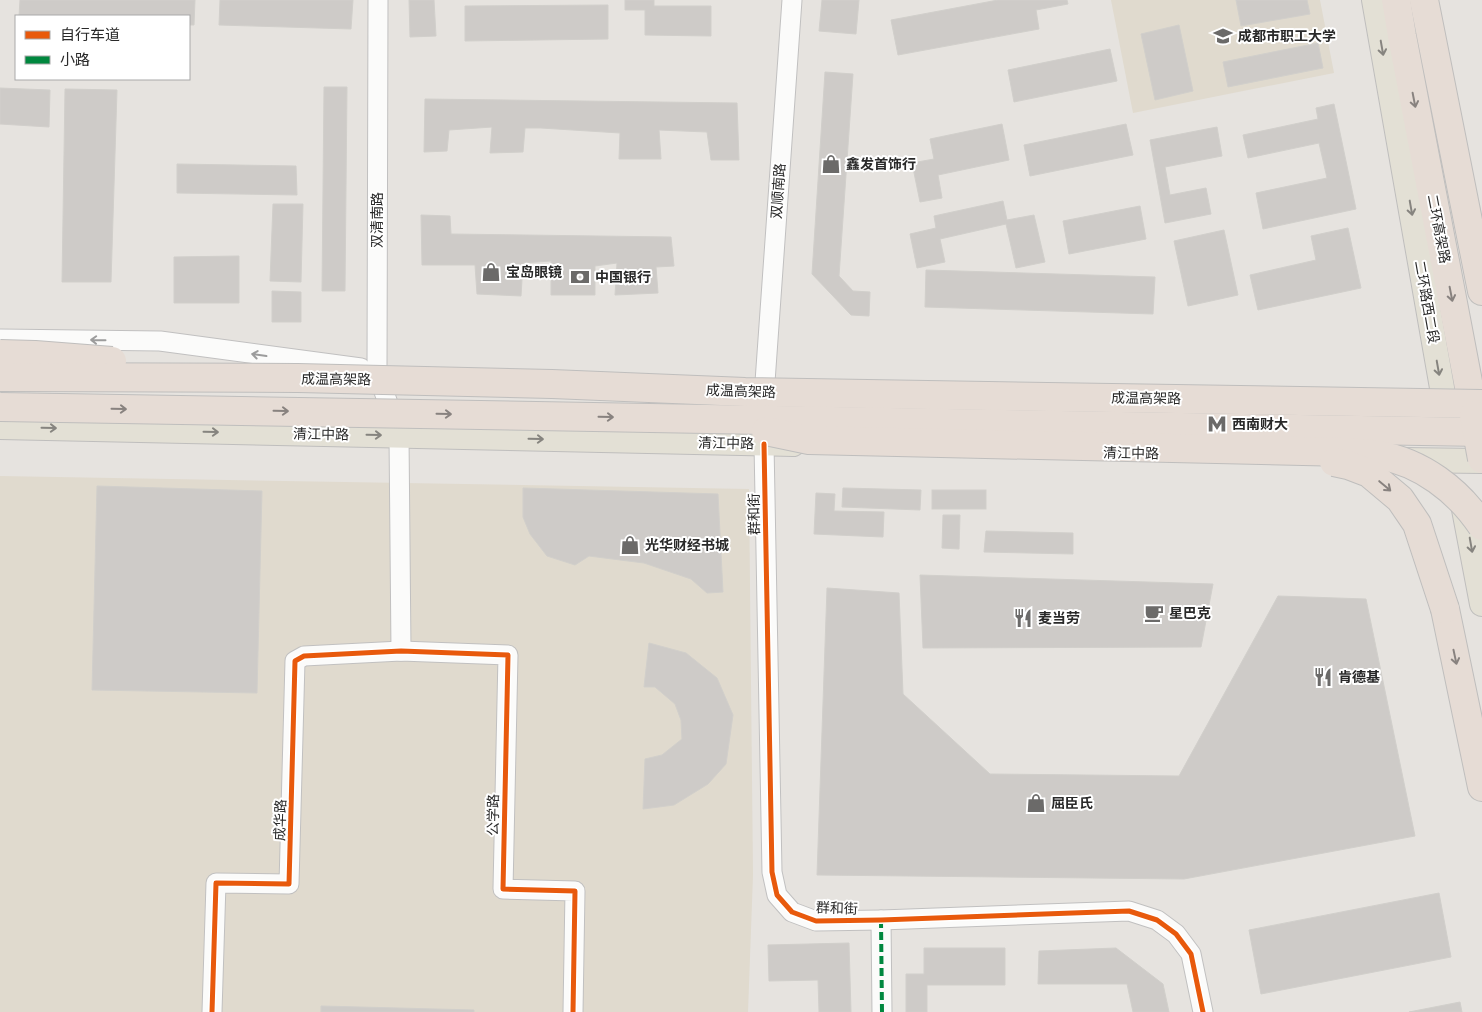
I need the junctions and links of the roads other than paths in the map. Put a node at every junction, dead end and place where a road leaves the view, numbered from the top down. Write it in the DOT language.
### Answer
graph roads {
  1 [pos="378,0"];
  2 [pos="792,0"];
  3 [pos="1374,0"];
  4 [pos="1396,0"];
  5 [pos="1424,0"];
  6 [pos="1437,0"];
  7 [pos="1482,253"];
  8 [pos="1482,291"];
  9 [pos="0,339"];
  10 [pos="0,354"];
  11 [pos="0,365"];
  12 [pos="377,371"];
  13 [pos="0,377"];
  14 [pos="298,378"];
  15 [pos="764,382"];
  16 [pos="1482,397"];
  17 [pos="1443,398"];
  18 [pos="1482,404"];
  19 [pos="0,407"];
  20 [pos="709,418"];
  21 [pos="0,427"];
  22 [pos="1482,432"];
  23 [pos="399,436"];
  24 [pos="764,444"];
  25 [pos="1274,451"];
  26 [pos="1482,460"];
  27 [pos="1456,461"];
  28 [pos="1482,526"];
  29 [pos="1482,604"];
  30 [pos="401,651"];
  31 [pos="1482,787"];
  32 [pos="881,920"];
  33 [pos="212,1012"];
  34 [pos="573,1012"];
  35 [pos="882,1012"];
  36 [pos="1203,1012"];
  1 -- 12 [label="street, 双清南路"];
  2 -- 15 [label="street, 双顺南路"];
  3 -- 17 [label="main road, 二环路西二段, one-way"];
  4 -- 26 [label="highway, 二环高架路, one-way, bridge"];
  5 -- 8 [label="highway"];
  6 -- 7 [label="main road"];
  12 -- 9 [label="street, one-way"];
  10 -- 14 [label="highway, bridge"];
  11 -- 12 [label="main road"];
  12 -- 15 [label="main road"];
  12 -- 23 [label="street, 双清南路"];
  13 -- 14 [label="highway, 成温高架路, bridge"];
  14 -- 18 [label="highway, 成温高架路, bridge"];
  15 -- 17 [label="main road"];
  16 -- 17 [label="main road"];
  17 -- 27 [label="main road, 二环路西二段"];
  19 -- 20 [label="highway, 成温高架路, one-way, bridge"];
  20 -- 22 [label="highway, 成温高架路, bridge"];
  20 -- 25 [label="highway, bridge"];
  21 -- 23 [label="main road, 清江中路, one-way"];
  23 -- 24 [label="main road, 清江中路, one-way"];
  23 -- 30 [label="street, 双清南路"];
  24 -- 27 [label="main road, 清江中路"];
  24 -- 32 [label="street, 群和街"];
  25 -- 28 [label="highway, bridge"];
  25 -- 31 [label="highway, one-way, bridge"];
  26 -- 27 [label="main road, 清江中路"];
  27 -- 29 [label="main road, 二环路西二段, one-way"];
  30 -- 33 [label="street, 成华路"];
  30 -- 34 [label="street, 公学路"];
  32 -- 35 [label="street"];
  32 -- 36 [label="street, 群和街"];
}
